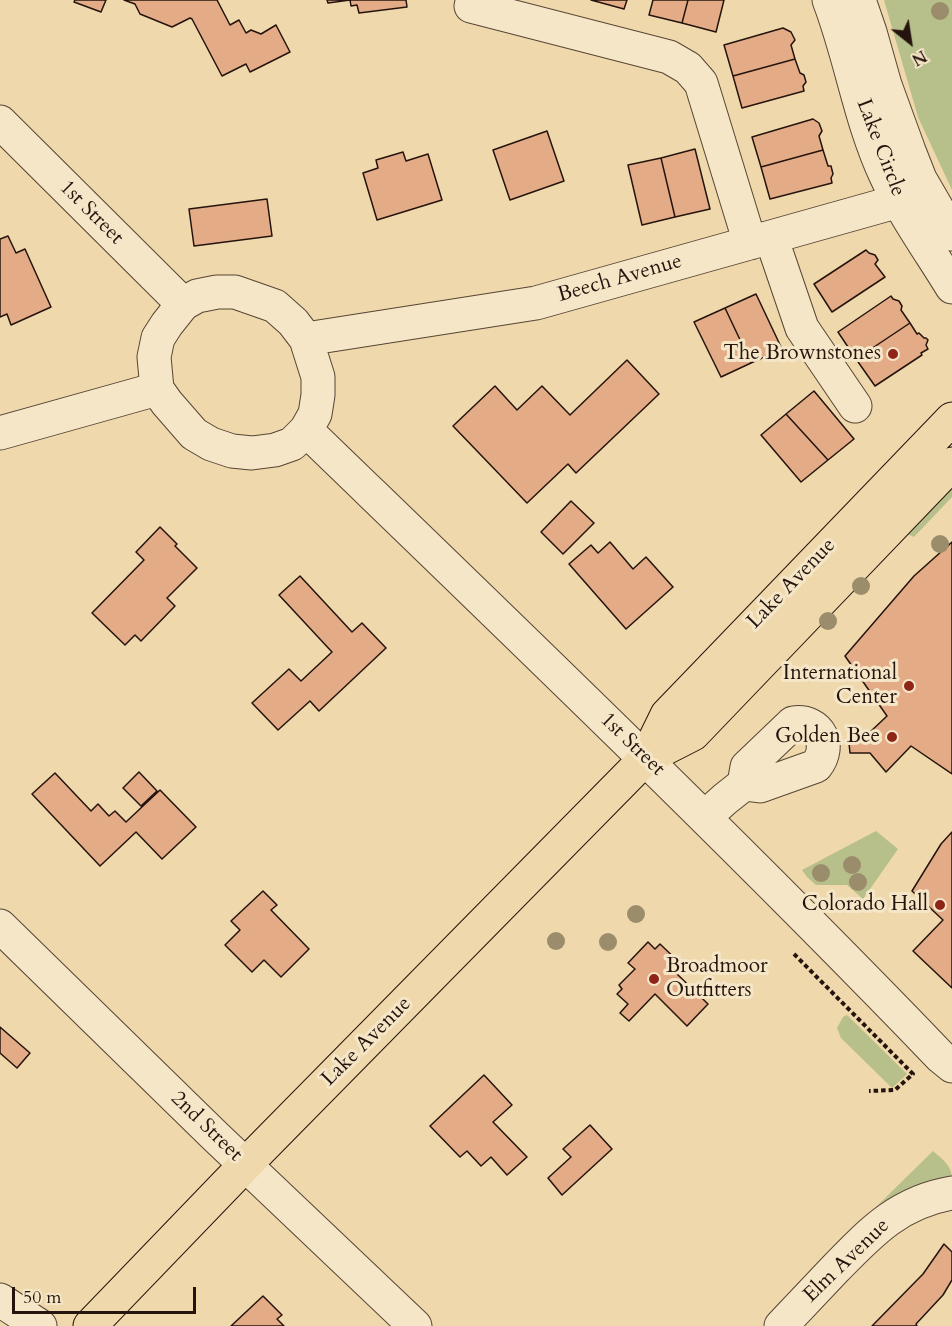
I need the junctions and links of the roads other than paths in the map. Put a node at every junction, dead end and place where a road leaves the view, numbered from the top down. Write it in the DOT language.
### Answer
graph roads {
  1 [pos="829,0"];
  2 [pos="859,0"];
  3 [pos="471,6"];
  4 [pos="0,122"];
  5 [pos="913,196"];
  6 [pos="952,234"];
  7 [pos="760,240"];
  8 [pos="952,287"];
  9 [pos="183,304"];
  10 [pos="306,339"];
  11 [pos="157,388"];
  12 [pos="855,406"];
  13 [pos="952,419"];
  14 [pos="306,430"];
  15 [pos="0,433"];
  16 [pos="952,464"];
  17 [pos="646,758"];
  18 [pos="744,784"];
  19 [pos="705,818"];
  20 [pos="0,926"];
  21 [pos="952,1066"];
  22 [pos="246,1164"];
  23 [pos="952,1193"];
  24 [pos="0,1300"];
  25 [pos="40,1326"];
  26 [pos="90,1326"];
  27 [pos="415,1326"];
  28 [pos="781,1326"];
  1 -- 5 [label="street, Lake Circle"];
  2 -- 5 [label="street, Lake Circle"];
  3 -- 7 [label="street"];
  4 -- 9 [label="street, 1st Street"];
  5 -- 6 [label="street, Lake Circle"];
  5 -- 7 [label="street, Beech Avenue"];
  5 -- 8 [label="street, Lake Circle"];
  7 -- 10 [label="street, Beech Avenue"];
  7 -- 12 [label="street"];
  9 -- 10 [label="street"];
  9 -- 11 [label="street"];
  10 -- 14 [label="street"];
  11 -- 14 [label="street"];
  11 -- 15 [label="street"];
  13 -- 17 [label="main road, Lake Avenue"];
  14 -- 17 [label="street, 1st Street"];
  16 -- 17 [label="main road, Lake Avenue"];
  17 -- 19 [label="street, 1st Street"];
  17 -- 22 [label="main road, Lake Avenue"];
  18 -- 19 [label="street"];
  19 -- 21 [label="street, 1st Street"];
  20 -- 22 [label="street, 2nd Street"];
  22 -- 26 [label="main road, Lake Avenue"];
  22 -- 27 [label="street, 2nd Street"];
  23 -- 28 [label="street, Elm Avenue"];
  24 -- 25 [label="street"];
}
